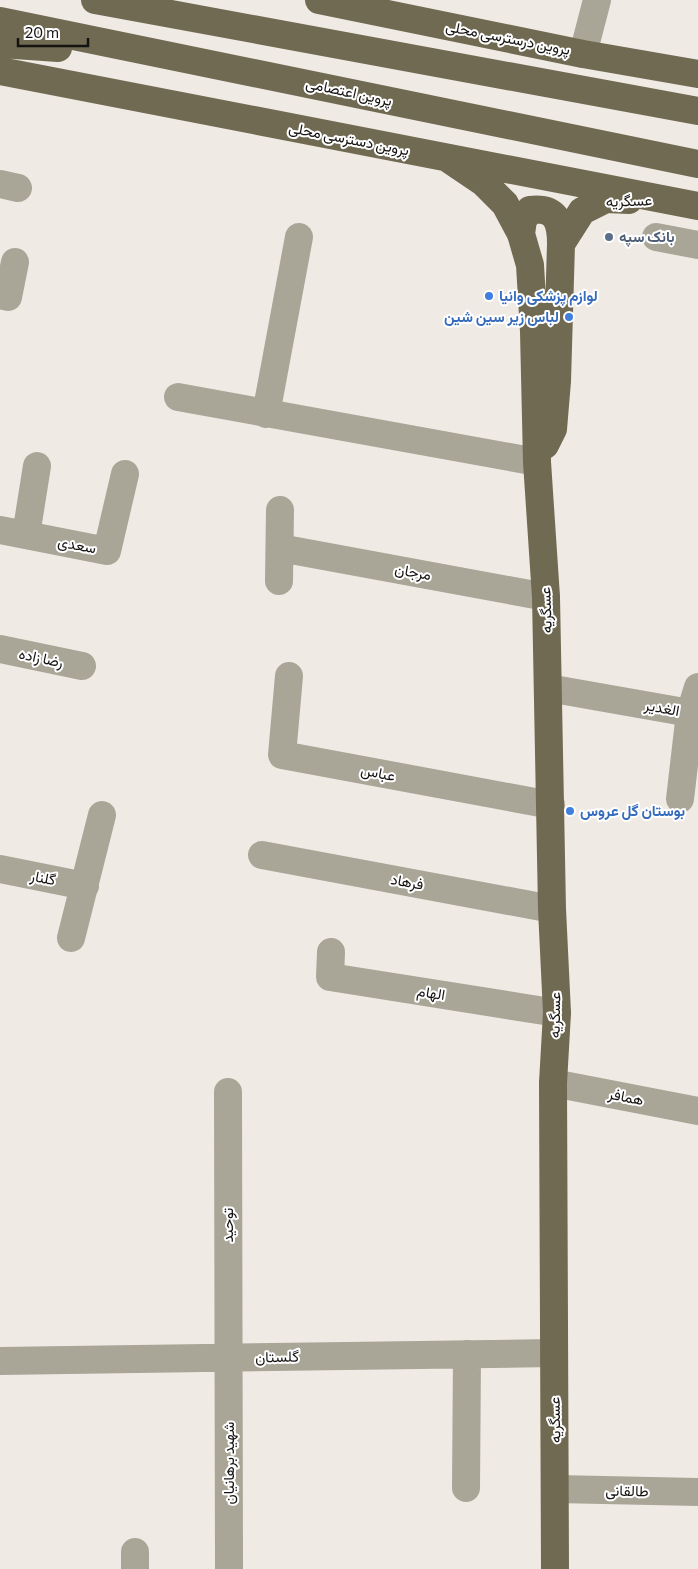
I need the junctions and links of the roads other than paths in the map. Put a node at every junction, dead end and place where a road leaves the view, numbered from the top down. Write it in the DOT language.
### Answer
graph roads {
  1 [pos="95,0"];
  2 [pos="118,0"];
  3 [pos="319,0"];
  4 [pos="597,0"];
  5 [pos="148,10"];
  6 [pos="0,21"];
  7 [pos="0,44"];
  8 [pos="155,53"];
  9 [pos="583,54"];
  10 [pos="0,71"];
  11 [pos="698,74"];
  12 [pos="698,111"];
  13 [pos="447,158"];
  14 [pos="698,164"];
  15 [pos="670,201"];
  16 [pos="698,206"];
  17 [pos="521,234"];
  18 [pos="299,237"];
  19 [pos="656,237"];
  20 [pos="561,244"];
  21 [pos="698,245"];
  22 [pos="15,262"];
  23 [pos="0,295"];
  24 [pos="178,397"];
  25 [pos="266,414"];
  26 [pos="537,462"];
  27 [pos="37,466"];
  28 [pos="125,474"];
  29 [pos="280,510"];
  30 [pos="13,532"];
  31 [pos="280,548"];
  32 [pos="279,581"];
  33 [pos="546,597"];
  34 [pos="0,649"];
  35 [pos="82,666"];
  36 [pos="289,676"];
  37 [pos="698,687"];
  38 [pos="548,688"];
  39 [pos="690,713"];
  40 [pos="680,799"];
  41 [pos="551,805"];
  42 [pos="102,815"];
  43 [pos="262,855"];
  44 [pos="0,869"];
  45 [pos="85,886"];
  46 [pos="552,909"];
  47 [pos="70,938"];
  48 [pos="331,952"];
  49 [pos="557,1013"];
  50 [pos="553,1084"];
  51 [pos="228,1092"];
  52 [pos="698,1111"];
  53 [pos="554,1353"];
  54 [pos="467,1354"];
  55 [pos="228,1357"];
  56 [pos="0,1361"];
  57 [pos="466,1488"];
  58 [pos="556,1490"];
  59 [pos="698,1492"];
  60 [pos="229,1569"];
  61 [pos="555,1569"];
  1 -- 5 [label="main road"];
  2 -- 5 [label="main road"];
  3 -- 9 [label="main road, پروین درسترسی محلی"];
  4 -- 9 [label="street"];
  5 -- 12 [label="main road"];
  6 -- 8 [label="main road, پروین اعتصامی"];
  7 -- 8 [label="main road"];
  8 -- 14 [label="main road, پروین اعتصامی"];
  9 -- 11 [label="main road, پروین درسترسی محلی"];
  10 -- 13 [label="main road, پروین دسترسی محلی"];
  13 -- 15 [label="main road, پروین دسترسی محلی"];
  13 -- 17 [label="main road, عسگریه"];
  15 -- 16 [label="main road, پروین دسترسی محلی"];
  15 -- 20 [label="main road, عسگریه"];
  17 -- 20 [label="main road"];
  17 -- 26 [label="main road, عسگریه"];
  18 -- 25 [label="street"];
  19 -- 21 [label="street"];
  20 -- 26 [label="main road, عسگریه"];
  22 -- 23 [label="street"];
  24 -- 25 [label="street"];
  25 -- 26 [label="street"];
  26 -- 33 [label="main road, عسگریه"];
  27 -- 30 [label="street"];
  28 -- 30 [label="street, سعدی"];
  29 -- 31 [label="street"];
  31 -- 32 [label="street"];
  31 -- 33 [label="street, مرجان"];
  33 -- 38 [label="main road, عسگریه"];
  34 -- 35 [label="street, رضا زاده"];
  36 -- 41 [label="street, عباس"];
  37 -- 39 [label="street"];
  38 -- 39 [label="street, الغدیر"];
  38 -- 41 [label="main road, عسگریه"];
  39 -- 40 [label="street, الغدیر"];
  41 -- 46 [label="main road, عسگریه"];
  42 -- 45 [label="street"];
  43 -- 46 [label="street, فرهاد"];
  44 -- 45 [label="street, گلنار"];
  45 -- 47 [label="street"];
  46 -- 49 [label="main road, عسگریه"];
  48 -- 49 [label="street, الهام"];
  49 -- 50 [label="main road, عسگریه"];
  50 -- 52 [label="street, همافر"];
  50 -- 53 [label="main road, عسگریه"];
  51 -- 55 [label="street, توحید"];
  53 -- 54 [label="street, گلستان"];
  53 -- 58 [label="main road, عسگریه"];
  54 -- 55 [label="street, گلستان"];
  54 -- 57 [label="street"];
  55 -- 56 [label="street, گلستان"];
  55 -- 60 [label="street, شهید برهانیان"];
  58 -- 59 [label="street, طالقانی"];
  58 -- 61 [label="main road, عسگریه"];
}
